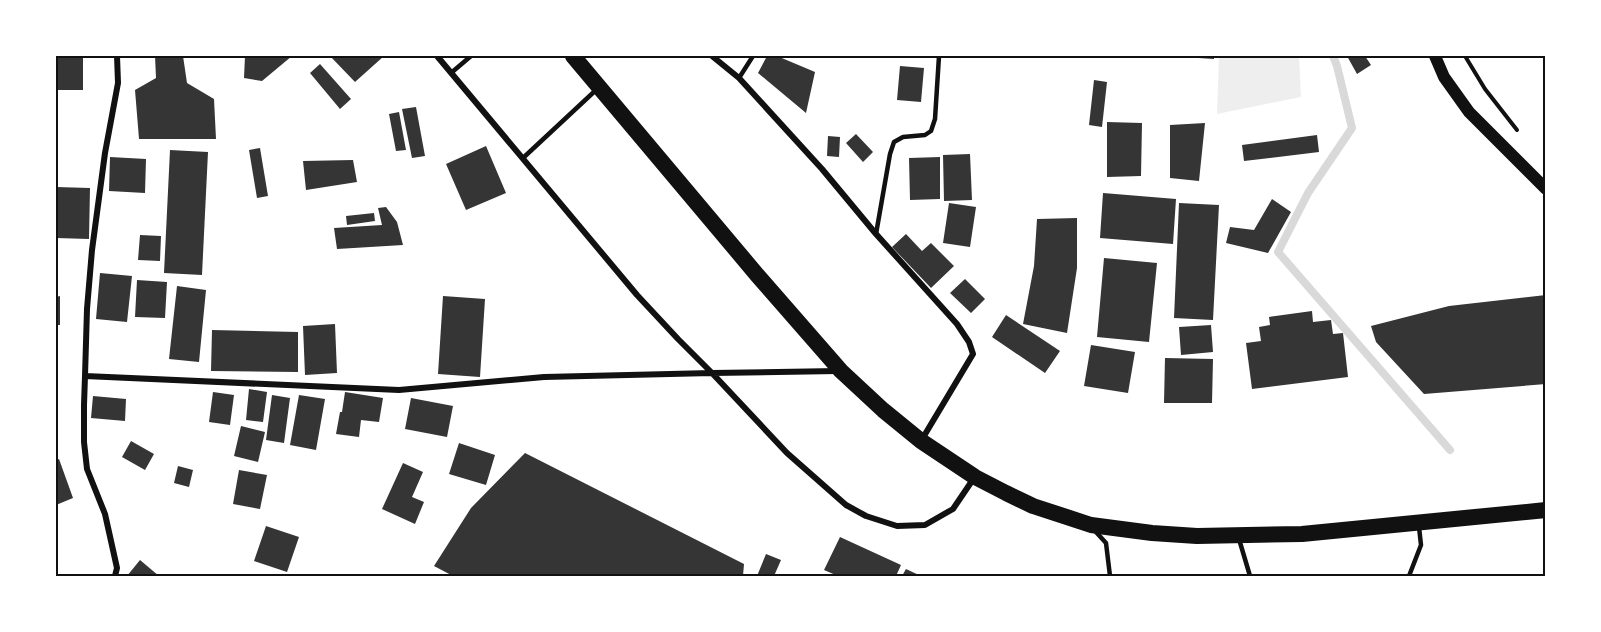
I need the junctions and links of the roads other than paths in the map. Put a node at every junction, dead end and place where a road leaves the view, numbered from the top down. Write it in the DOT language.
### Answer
graph roads {
  1 [pos="117,56"];
  2 [pos="437,56"];
  3 [pos="471,56"];
  4 [pos="573,56"];
  5 [pos="712,56"];
  6 [pos="753,56"];
  7 [pos="939,56"];
  8 [pos="1435,56"];
  9 [pos="452,73"];
  10 [pos="739,78"];
  11 [pos="599,87"];
  12 [pos="523,158"];
  13 [pos="1545,189"];
  14 [pos="876,234"];
  15 [pos="841,371"];
  16 [pos="712,373"];
  17 [pos="85,376"];
  18 [pos="921,441"];
  19 [pos="975,477"];
  20 [pos="1545,510"];
  21 [pos="1418,522"];
  22 [pos="1091,525"];
  23 [pos="1239,536"];
  24 [pos="115,576"];
  25 [pos="1110,576"];
  26 [pos="1250,576"];
  27 [pos="1409,576"];
  1 -- 17 [label="street"];
  2 -- 9 [label="street"];
  3 -- 9 [label="lane"];
  4 -- 11 [label="highway"];
  5 -- 10 [label="street"];
  6 -- 10 [label="lane"];
  7 -- 14 [label="lane"];
  8 -- 13 [label="main road"];
  9 -- 12 [label="street"];
  10 -- 14 [label="street"];
  11 -- 12 [label="lane"];
  11 -- 15 [label="highway"];
  12 -- 16 [label="street"];
  14 -- 18 [label="street"];
  15 -- 16 [label="street"];
  15 -- 18 [label="highway"];
  16 -- 17 [label="street"];
  16 -- 19 [label="street"];
  17 -- 24 [label="street"];
  18 -- 19 [label="highway"];
  19 -- 22 [label="highway"];
  20 -- 21 [label="highway"];
  21 -- 23 [label="highway"];
  21 -- 27 [label="lane"];
  22 -- 23 [label="highway"];
  22 -- 25 [label="lane"];
  23 -- 26 [label="lane"];
}
